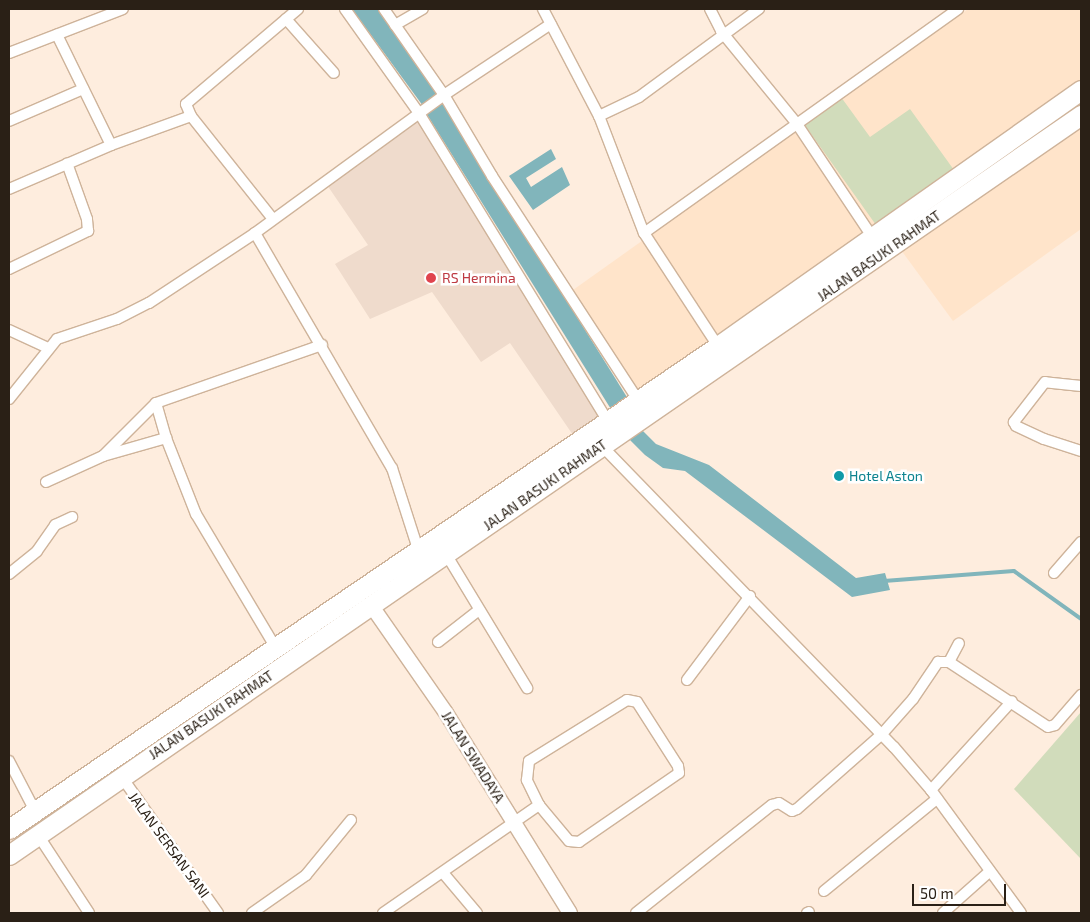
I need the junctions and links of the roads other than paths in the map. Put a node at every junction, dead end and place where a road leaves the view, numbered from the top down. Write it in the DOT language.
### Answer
graph roads {
  1 [pos="123,9"];
  2 [pos="298,9"];
  3 [pos="345,9"];
  4 [pos="384,9"];
  5 [pos="423,9"];
  6 [pos="543,9"];
  7 [pos="710,9"];
  8 [pos="759,9"];
  9 [pos="958,9"];
  10 [pos="286,19"];
  11 [pos="551,24"];
  12 [pos="395,25"];
  13 [pos="57,34"];
  14 [pos="724,34"];
  15 [pos="9,53"];
  16 [pos="334,73"];
  17 [pos="83,88"];
  18 [pos="1081,90"];
  19 [pos="443,96"];
  20 [pos="421,112"];
  21 [pos="1081,115"];
  22 [pos="191,116"];
  23 [pos="599,116"];
  24 [pos="9,121"];
  25 [pos="797,124"];
  26 [pos="111,145"];
  27 [pos="67,163"];
  28 [pos="9,189"];
  29 [pos="272,218"];
  30 [pos="255,232"];
  31 [pos="644,233"];
  32 [pos="873,238"];
  33 [pos="9,269"];
  34 [pos="9,330"];
  35 [pos="322,345"];
  36 [pos="718,346"];
  37 [pos="48,348"];
  38 [pos="1081,386"];
  39 [pos="9,399"];
  40 [pos="156,402"];
  41 [pos="638,407"];
  42 [pos="612,425"];
  43 [pos="166,438"];
  44 [pos="601,445"];
  45 [pos="1081,451"];
  46 [pos="103,456"];
  47 [pos="46,482"];
  48 [pos="72,517"];
  49 [pos="1081,542"];
  50 [pos="418,549"];
  51 [pos="446,554"];
  52 [pos="1054,573"];
  53 [pos="9,574"];
  54 [pos="750,596"];
  55 [pos="371,605"];
  56 [pos="479,610"];
  57 [pos="438,642"];
  58 [pos="959,643"];
  59 [pos="276,648"];
  60 [pos="948,662"];
  61 [pos="687,680"];
  62 [pos="527,688"];
  63 [pos="1081,695"];
  64 [pos="1012,701"];
  65 [pos="882,734"];
  66 [pos="9,761"];
  67 [pos="121,776"];
  68 [pos="934,794"];
  69 [pos="539,805"];
  70 [pos="35,811"];
  71 [pos="350,820"];
  72 [pos="515,823"];
  73 [pos="9,829"];
  74 [pos="38,835"];
  75 [pos="9,855"];
  76 [pos="989,872"];
  77 [pos="444,874"];
  78 [pos="824,891"];
  79 [pos="89,913"];
  80 [pos="218,913"];
  81 [pos="252,913"];
  82 [pos="383,913"];
  83 [pos="477,913"];
  84 [pos="570,913"];
  85 [pos="636,913"];
  86 [pos="944,913"];
  87 [pos="1021,913"];
  1 -- 13 [label="street"];
  2 -- 10 [label="street"];
  3 -- 20 [label="street"];
  4 -- 12 [label="street"];
  5 -- 12 [label="street"];
  6 -- 11 [label="street"];
  7 -- 14 [label="street"];
  8 -- 14 [label="street"];
  9 -- 25 [label="street"];
  10 -- 16 [label="street"];
  10 -- 22 [label="street"];
  11 -- 19 [label="street"];
  11 -- 23 [label="street"];
  12 -- 19 [label="street"];
  13 -- 15 [label="street"];
  13 -- 17 [label="street"];
  14 -- 23 [label="street"];
  14 -- 25 [label="street"];
  17 -- 24 [label="street"];
  17 -- 26 [label="street"];
  18 -- 32 [label="highway, JALAN BASUKI RAHMAT"];
  19 -- 20 [label="street"];
  19 -- 41 [label="street"];
  20 -- 29 [label="street"];
  20 -- 42 [label="street"];
  21 -- 41 [label="highway, JALAN BASUKI RAHMAT"];
  22 -- 26 [label="street"];
  22 -- 29 [label="street"];
  23 -- 31 [label="street"];
  25 -- 31 [label="street"];
  25 -- 32 [label="street"];
  26 -- 27 [label="street"];
  27 -- 28 [label="street"];
  27 -- 33 [label="street"];
  29 -- 30 [label="street"];
  30 -- 35 [label="street"];
  30 -- 37 [label="street"];
  31 -- 36 [label="street"];
  32 -- 36 [label="highway, JALAN BASUKI RAHMAT"];
  34 -- 37 [label="street"];
  35 -- 40 [label="street"];
  35 -- 50 [label="street"];
  36 -- 41 [label="highway, JALAN BASUKI RAHMAT"];
  37 -- 39 [label="street"];
  38 -- 45 [label="street"];
  40 -- 43 [label="street"];
  40 -- 46 [label="street"];
  41 -- 42 [label="highway, JALAN BASUKI RAHMAT"];
  42 -- 44 [label="highway, JALAN BASUKI RAHMAT"];
  42 -- 50 [label="highway, JALAN BASUKI RAHMAT"];
  43 -- 46 [label="street"];
  43 -- 59 [label="street"];
  44 -- 51 [label="highway, JALAN BASUKI RAHMAT"];
  44 -- 54 [label="street"];
  46 -- 47 [label="street"];
  48 -- 53 [label="street"];
  49 -- 52 [label="street"];
  50 -- 59 [label="highway, JALAN BASUKI RAHMAT"];
  51 -- 55 [label="highway, JALAN BASUKI RAHMAT"];
  51 -- 56 [label="street"];
  54 -- 61 [label="street"];
  54 -- 65 [label="street"];
  55 -- 67 [label="highway, JALAN BASUKI RAHMAT"];
  55 -- 72 [label="street, JALAN SWADAYA"];
  56 -- 57 [label="street"];
  56 -- 62 [label="street"];
  58 -- 60 [label="street"];
  59 -- 70 [label="highway, JALAN BASUKI RAHMAT"];
  60 -- 64 [label="street"];
  60 -- 65 [label="street"];
  63 -- 64 [label="street"];
  64 -- 68 [label="street"];
  65 -- 68 [label="street"];
  65 -- 85 [label="street"];
  66 -- 70 [label="street"];
  67 -- 74 [label="highway, JALAN BASUKI RAHMAT"];
  67 -- 80 [label="street, JALAN SERSAN SANI"];
  68 -- 76 [label="street"];
  68 -- 78 [label="street"];
  69 -- 69 [label="street"];
  69 -- 72 [label="street"];
  70 -- 73 [label="highway, JALAN BASUKI RAHMAT"];
  71 -- 81 [label="street"];
  72 -- 77 [label="street"];
  72 -- 84 [label="street, JALAN SWADAYA"];
  74 -- 75 [label="highway, JALAN BASUKI RAHMAT"];
  74 -- 79 [label="street"];
  76 -- 86 [label="street"];
  76 -- 87 [label="street"];
  77 -- 82 [label="street"];
  77 -- 83 [label="street"];
}
